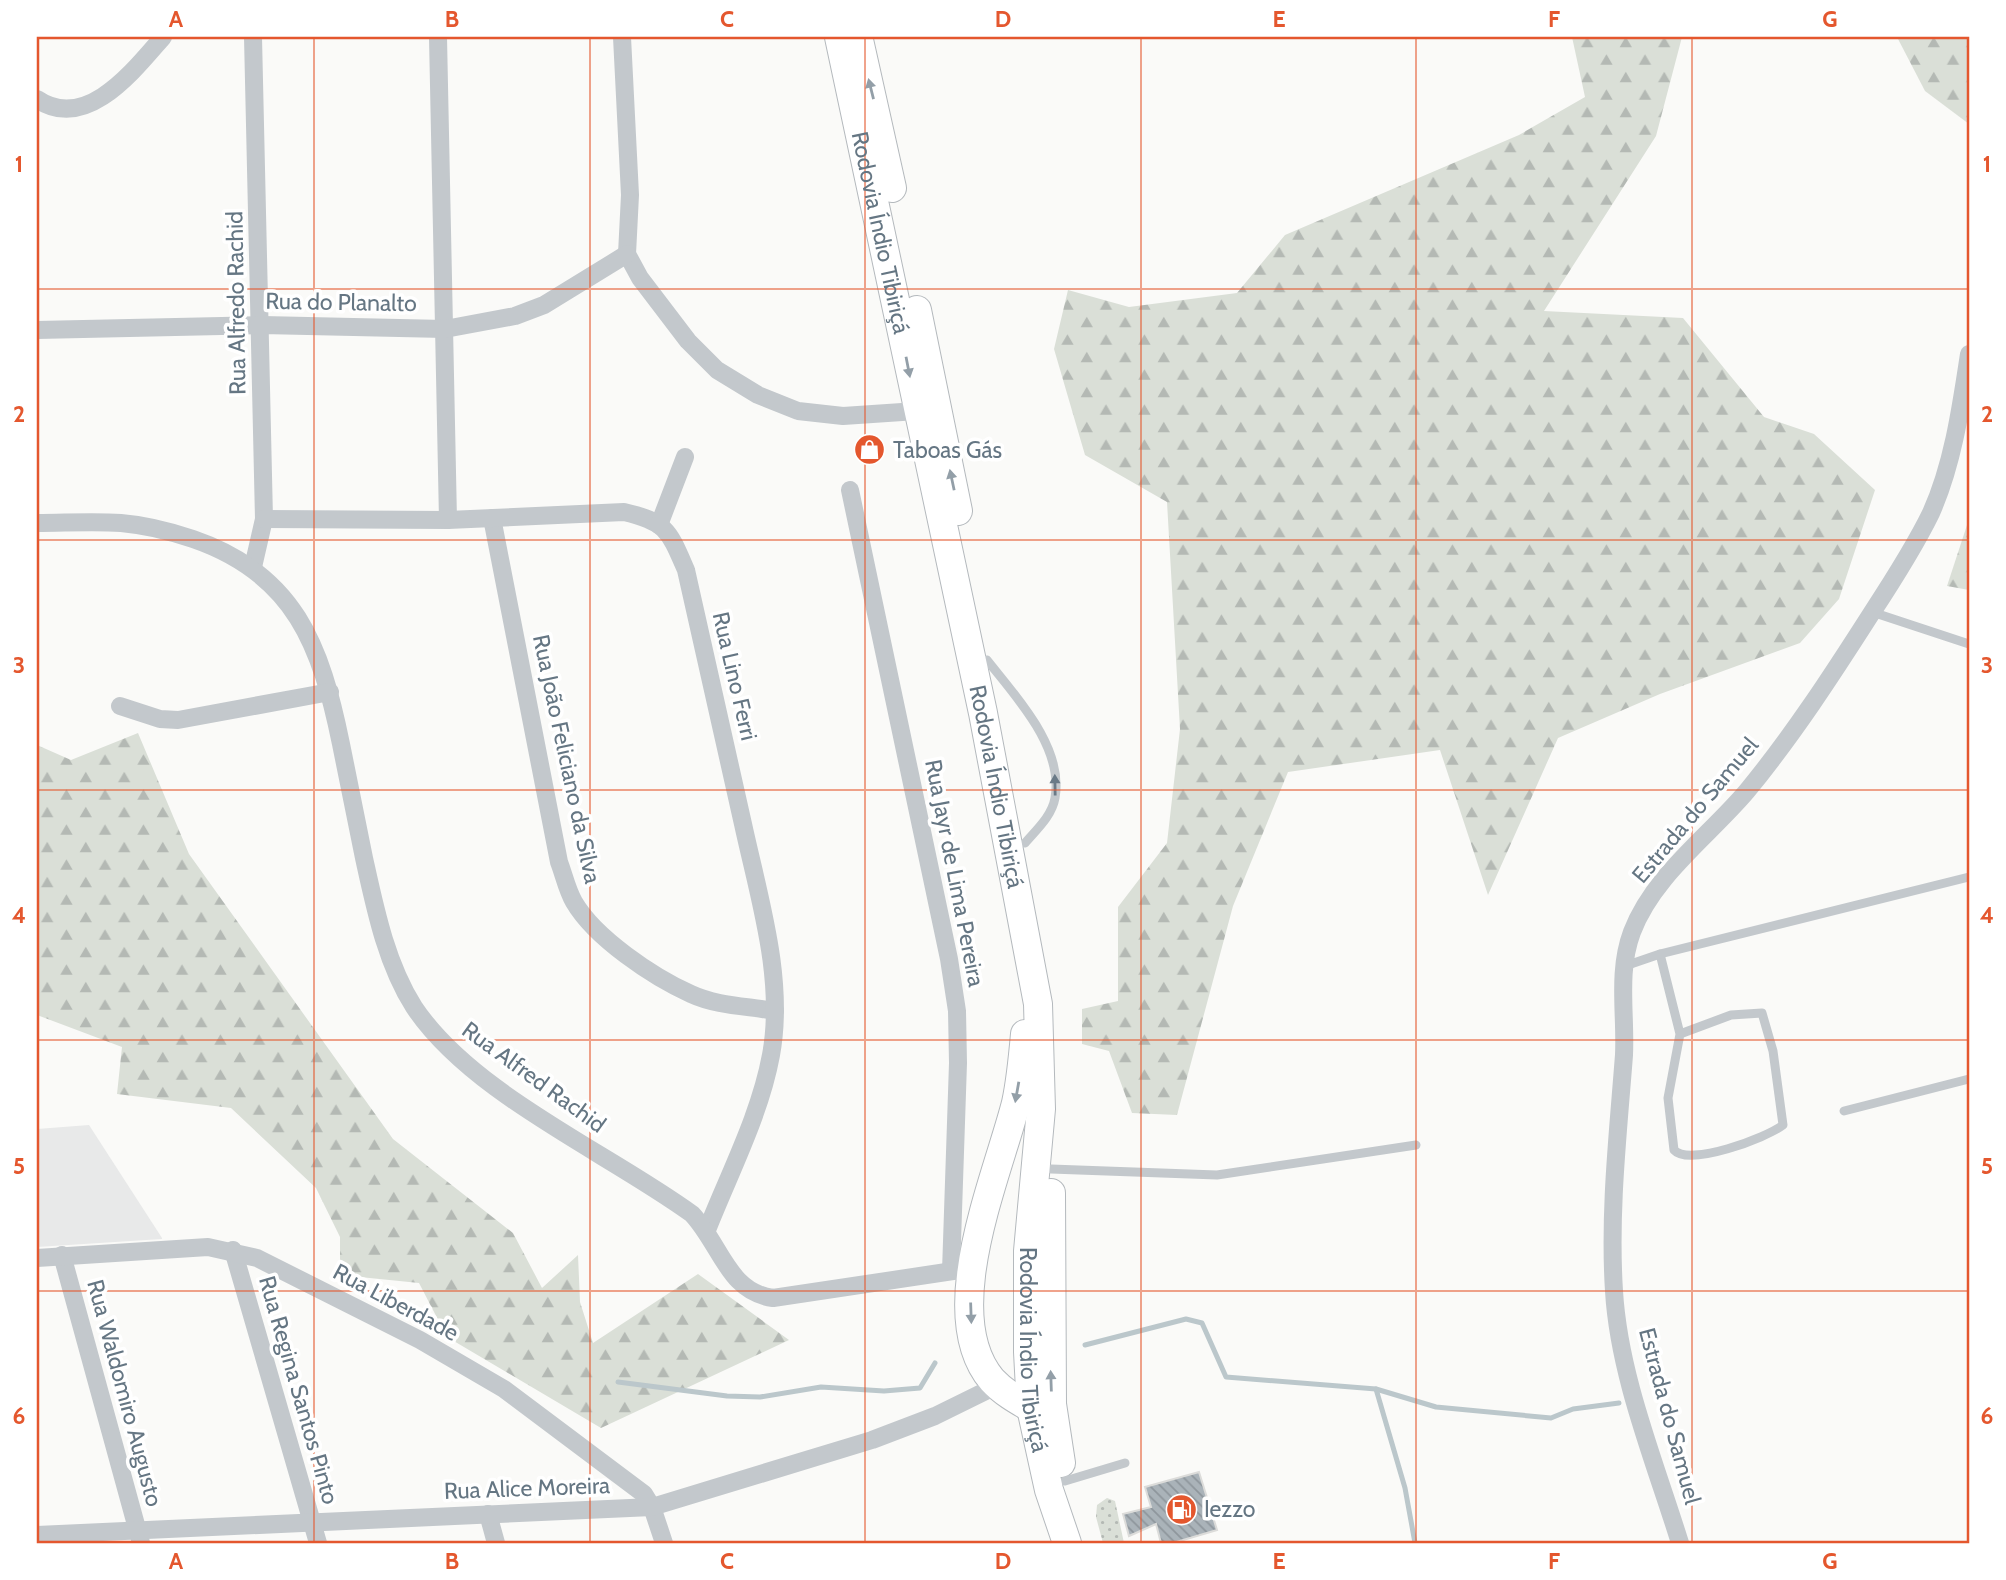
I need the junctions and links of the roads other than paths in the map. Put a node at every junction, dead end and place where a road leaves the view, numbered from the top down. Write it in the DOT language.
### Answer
graph roads {
  1 [pos="163,37"];
  2 [pos="253,37"];
  3 [pos="438,37"];
  4 [pos="622,37"];
  5 [pos="839,37"];
  6 [pos="858,37"];
  7 [pos="37,99"];
  8 [pos="627,254"];
  9 [pos="262,325"];
  10 [pos="445,328"];
  11 [pos="37,330"];
  12 [pos="1969,354"];
  13 [pos="917,411"];
  14 [pos="685,457"];
  15 [pos="850,490"];
  16 [pos="492,518"];
  17 [pos="264,519"];
  18 [pos="448,520"];
  19 [pos="37,523"];
  20 [pos="659,525"];
  21 [pos="253,567"];
  22 [pos="1872,612"];
  23 [pos="1969,644"];
  24 [pos="987,660"];
  25 [pos="330,692"];
  26 [pos="120,706"];
  27 [pos="1025,843"];
  28 [pos="1969,877"];
  29 [pos="1660,954"];
  30 [pos="1623,967"];
  31 [pos="1032,976"];
  32 [pos="775,1010"];
  33 [pos="1680,1034"];
  34 [pos="1969,1079"];
  35 [pos="1844,1111"];
  36 [pos="1416,1145"];
  37 [pos="1051,1169"];
  38 [pos="707,1230"];
  39 [pos="233,1250"];
  40 [pos="62,1255"];
  41 [pos="37,1258"];
  42 [pos="962,1269"];
  43 [pos="998,1385"];
  44 [pos="1031,1408"];
  45 [pos="1125,1463"];
  46 [pos="1065,1481"];
  47 [pos="652,1507"];
  48 [pos="488,1514"];
  49 [pos="312,1521"];
  50 [pos="37,1535"];
  51 [pos="139,1536"];
  52 [pos="318,1543"];
  53 [pos="496,1543"];
  54 [pos="664,1543"];
  55 [pos="1067,1543"];
  56 [pos="1084,1543"];
  57 [pos="1680,1543"];
  1 -- 7 [label="street"];
  2 -- 9 [label="street, Rua Alfredo Rachid"];
  3 -- 10 [label="street"];
  4 -- 8 [label="street"];
  5 -- 13 [label="highway, Rodovia Índio Tibiriçá, one-way"];
  24 -- 6 [label="highway, Rodovia Índio Tibiriçá, one-way"];
  8 -- 10 [label="street, Rua do Planalto"];
  8 -- 13 [label="street"];
  9 -- 10 [label="street, Rua do Planalto"];
  9 -- 11 [label="street, Rua do Planalto"];
  9 -- 17 [label="street, Rua Alfredo Rachid"];
  10 -- 18 [label="street"];
  12 -- 22 [label="street, Estrada do Samuel"];
  13 -- 31 [label="highway, Rodovia Índio Tibiriçá"];
  14 -- 20 [label="street"];
  15 -- 42 [label="street, Rua Jayr de Lima Pereira"];
  16 -- 18 [label="street"];
  16 -- 20 [label="street"];
  16 -- 32 [label="street, Rua João Feliciano da Silva"];
  17 -- 18 [label="street"];
  17 -- 21 [label="street, Rua Alfredo Rachid"];
  19 -- 21 [label="street, Rua Alfred Rachid"];
  20 -- 32 [label="street, Rua Lino Ferri"];
  21 -- 25 [label="street, Rua Alfred Rachid"];
  22 -- 23 [label="lane"];
  22 -- 30 [label="street, Estrada do Samuel"];
  24 -- 27 [label="highway, Rodovia Índio Tibiriçá"];
  27 -- 24 [label="lane, one-way"];
  25 -- 26 [label="street"];
  25 -- 38 [label="street, Rua Alfred Rachid"];
  27 -- 37 [label="highway, Rodovia Índio Tibiriçá"];
  28 -- 29 [label="lane"];
  29 -- 30 [label="lane"];
  29 -- 33 [label="lane"];
  30 -- 57 [label="street, Estrada do Samuel"];
  31 -- 42 [label="highway, one-way"];
  31 -- 44 [label="highway, Rodovia Índio Tibiriçá"];
  32 -- 38 [label="street, Rua Lino Ferri"];
  33 -- 33 [label="lane"];
  34 -- 35 [label="lane"];
  36 -- 37 [label="lane"];
  46 -- 37 [label="highway, Rodovia Índio Tibiriçá, one-way"];
  38 -- 42 [label="street, Rua Alfred Rachid"];
  39 -- 40 [label="street, Rua Liberdade"];
  39 -- 47 [label="street, Rua Liberdade"];
  39 -- 49 [label="street, Rua Regina Santos Pinto"];
  40 -- 41 [label="street, Rua Liberdade"];
  40 -- 51 [label="street, Rua Waldomiro Augusto"];
  42 -- 43 [label="highway, one-way"];
  43 -- 44 [label="highway"];
  43 -- 47 [label="street, Rua Alice Moreira"];
  44 -- 55 [label="highway, Rodovia Índio Tibiriçá"];
  45 -- 46 [label="lane"];
  46 -- 56 [label="highway, Rodovia Índio Tibiriçá"];
  47 -- 48 [label="street, Rua Alice Moreira"];
  47 -- 54 [label="street, Rua Liberdade"];
  48 -- 49 [label="street, Rua Alice Moreira"];
  48 -- 53 [label="street"];
  49 -- 51 [label="street, Rua Alice Moreira"];
  49 -- 52 [label="street, Rua Regina Santos Pinto"];
  50 -- 51 [label="street, Rua Alice Moreira"];
}
